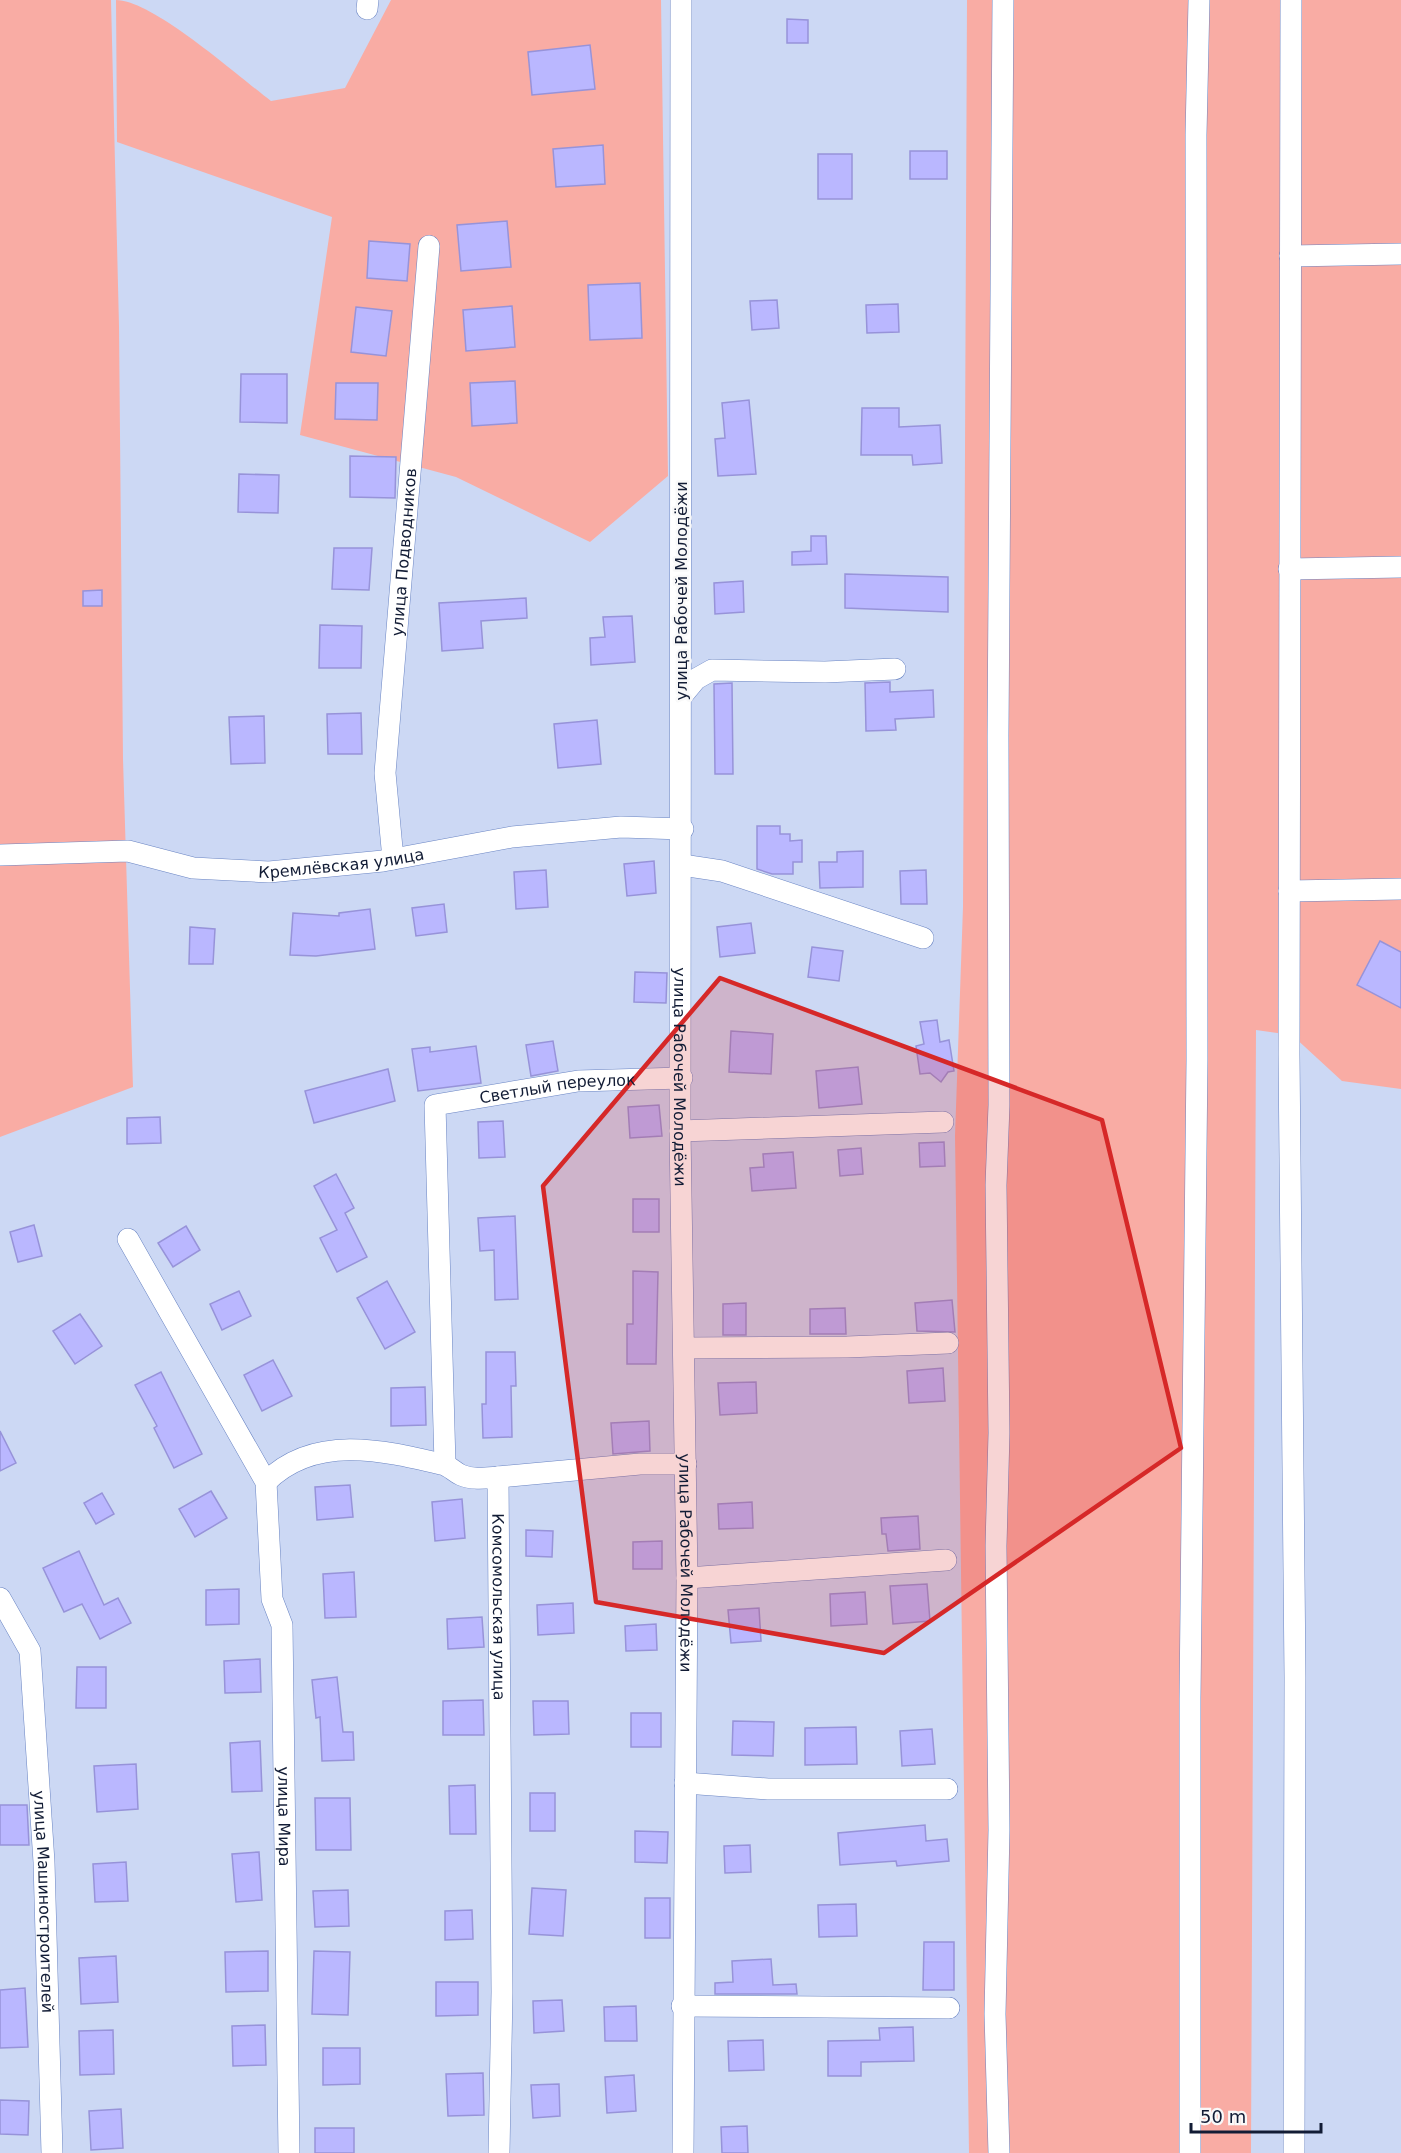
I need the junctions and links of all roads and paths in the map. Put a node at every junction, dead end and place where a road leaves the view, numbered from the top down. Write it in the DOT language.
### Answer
graph roads {
  1 [pos="681,0"];
  2 [pos="1003,0"];
  3 [pos="1199,0"];
  4 [pos="1291,0"];
  5 [pos="429,246"];
  6 [pos="1401,254"];
  7 [pos="1290,256"];
  8 [pos="1401,567"];
  9 [pos="1289,569"];
  10 [pos="895,669"];
  11 [pos="681,697"];
  12 [pos="682,829"];
  13 [pos="0,855"];
  14 [pos="393,859"];
  15 [pos="682,865"];
  16 [pos="1401,889"];
  17 [pos="1289,891"];
  18 [pos="923,938"];
  19 [pos="682,1078"];
  20 [pos="943,1122"];
  21 [pos="680,1131"];
  22 [pos="128,1239"];
  23 [pos="948,1343"];
  24 [pos="684,1348"];
  25 [pos="445,1464"];
  26 [pos="686,1464"];
  27 [pos="498,1477"];
  28 [pos="266,1482"];
  29 [pos="946,1560"];
  30 [pos="687,1578"];
  31 [pos="0,1598"];
  32 [pos="685,1783"];
  33 [pos="947,1789"];
  34 [pos="682,2006"];
  35 [pos="949,2008"];
  36 [pos="52,2153"];
  37 [pos="289,2153"];
  38 [pos="499,2153"];
  39 [pos="683,2153"];
  40 [pos="999,2153"];
  41 [pos="1190,2153"];
  42 [pos="1294,2153"];
  1 -- 11 [label="street, улица Рабочей Молодёжи"];
  2 -- 40 [label="street"];
  3 -- 41 [label="street"];
  4 -- 7 [label="street"];
  5 -- 14 [label="street, улица Подводников"];
  6 -- 7 [label="street"];
  7 -- 9 [label="street"];
  8 -- 9 [label="street"];
  9 -- 17 [label="street"];
  10 -- 11 [label="street"];
  11 -- 12 [label="street, улица Рабочей Молодёжи"];
  12 -- 14 [label="street, Кремлёвская улица"];
  12 -- 15 [label="street, улица Рабочей Молодёжи"];
  13 -- 14 [label="street, Кремлёвская улица"];
  15 -- 18 [label="street"];
  15 -- 19 [label="street, улица Рабочей Молодёжи"];
  16 -- 17 [label="street"];
  17 -- 42 [label="street"];
  19 -- 21 [label="street, улица Рабочей Молодёжи"];
  19 -- 25 [label="street, Светлый переулок"];
  20 -- 21 [label="street"];
  21 -- 24 [label="street, улица Рабочей Молодёжи"];
  22 -- 28 [label="street"];
  23 -- 24 [label="street"];
  24 -- 26 [label="street, улица Рабочей Молодёжи"];
  25 -- 27 [label="street"];
  25 -- 28 [label="street"];
  26 -- 27 [label="street"];
  26 -- 30 [label="street, улица Рабочей Молодёжи"];
  27 -- 38 [label="street, Комсомольская улица"];
  28 -- 37 [label="street, улица Мира"];
  29 -- 30 [label="street"];
  30 -- 32 [label="street, улица Рабочей Молодёжи"];
  31 -- 36 [label="street, улица Машиностроителей"];
  32 -- 33 [label="street"];
  32 -- 34 [label="street, улица Рабочей Молодёжи"];
  34 -- 35 [label="street"];
  34 -- 39 [label="street, улица Рабочей Молодёжи"];
}
